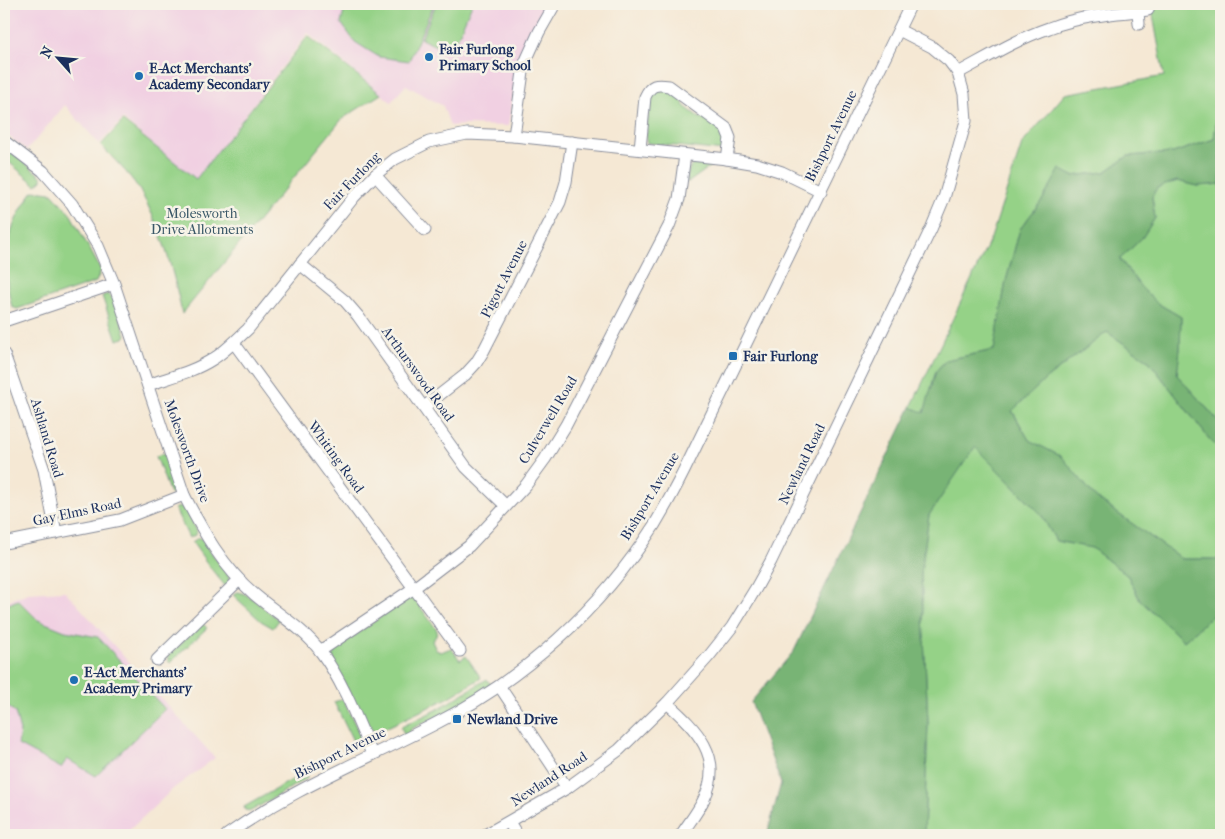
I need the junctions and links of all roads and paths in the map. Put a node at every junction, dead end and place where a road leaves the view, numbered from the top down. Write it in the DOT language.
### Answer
graph roads {
  1 [pos="555,4"];
  2 [pos="912,4"];
  3 [pos="1139,24"];
  4 [pos="899,30"];
  5 [pos="958,73"];
  6 [pos="514,136"];
  7 [pos="4,141"];
  8 [pos="572,142"];
  9 [pos="640,149"];
  10 [pos="685,155"];
  11 [pos="727,159"];
  12 [pos="375,175"];
  13 [pos="821,191"];
  14 [pos="425,230"];
  15 [pos="300,264"];
  16 [pos="114,284"];
  17 [pos="4,321"];
  18 [pos="234,343"];
  19 [pos="4,354"];
  20 [pos="148,385"];
  21 [pos="424,407"];
  22 [pos="184,496"];
  23 [pos="506,506"];
  24 [pos="56,533"];
  25 [pos="4,543"];
  26 [pos="239,580"];
  27 [pos="414,588"];
  28 [pos="320,651"];
  29 [pos="460,651"];
  30 [pos="157,660"];
  31 [pos="500,687"];
  32 [pos="667,703"];
  33 [pos="372,754"];
  34 [pos="567,788"];
  35 [pos="510,822"];
  36 [pos="227,835"];
  37 [pos="485,835"];
  38 [pos="517,835"];
  39 [pos="681,835"];
  1 -- 6 [label="street"];
  2 -- 4 [label="street, Bishport Avenue"];
  3 -- 5 [label="street"];
  4 -- 5 [label="street, Newland Road"];
  4 -- 13 [label="street, Bishport Avenue"];
  5 -- 32 [label="street, Newland Road"];
  6 -- 8 [label="street, Fair Furlong"];
  6 -- 12 [label="street, Fair Furlong"];
  7 -- 16 [label="street, Molesworth Drive"];
  8 -- 9 [label="street, Fair Furlong"];
  8 -- 21 [label="street, Pigott Avenue"];
  9 -- 10 [label="street, Fair Furlong"];
  9 -- 11 [label="street"];
  10 -- 11 [label="street, Fair Furlong"];
  10 -- 23 [label="street, Culverwell Road"];
  11 -- 13 [label="street, Fair Furlong"];
  12 -- 14 [label="street"];
  12 -- 15 [label="street, Fair Furlong"];
  13 -- 31 [label="street, Bishport Avenue"];
  15 -- 18 [label="street, Fair Furlong"];
  15 -- 21 [label="street, Arthurswood Road"];
  16 -- 17 [label="street"];
  16 -- 20 [label="street, Molesworth Drive"];
  18 -- 20 [label="street, Fair Furlong"];
  18 -- 27 [label="street, Whiting Road"];
  19 -- 24 [label="street, Ashland Road"];
  20 -- 22 [label="street, Molesworth Drive"];
  21 -- 23 [label="street, Arthurswood Road"];
  22 -- 24 [label="street, Gay Elms Road"];
  22 -- 26 [label="street, Molesworth Drive"];
  23 -- 27 [label="street, Culverwell Road"];
  24 -- 25 [label="street, Gay Elms Road"];
  26 -- 28 [label="street, Molesworth Drive"];
  26 -- 30 [label="street"];
  27 -- 28 [label="street, Culverwell Road"];
  27 -- 29 [label="street, Whiting Road"];
  28 -- 33 [label="street, Molesworth Drive"];
  31 -- 33 [label="street, Bishport Avenue"];
  31 -- 34 [label="street"];
  32 -- 34 [label="street, Newland Road"];
  32 -- 39 [label="street"];
  33 -- 36 [label="street, Bishport Avenue"];
  34 -- 35 [label="street, Newland Road"];
  35 -- 37 [label="street, Newland Road"];
  35 -- 38 [label="street"];
}
